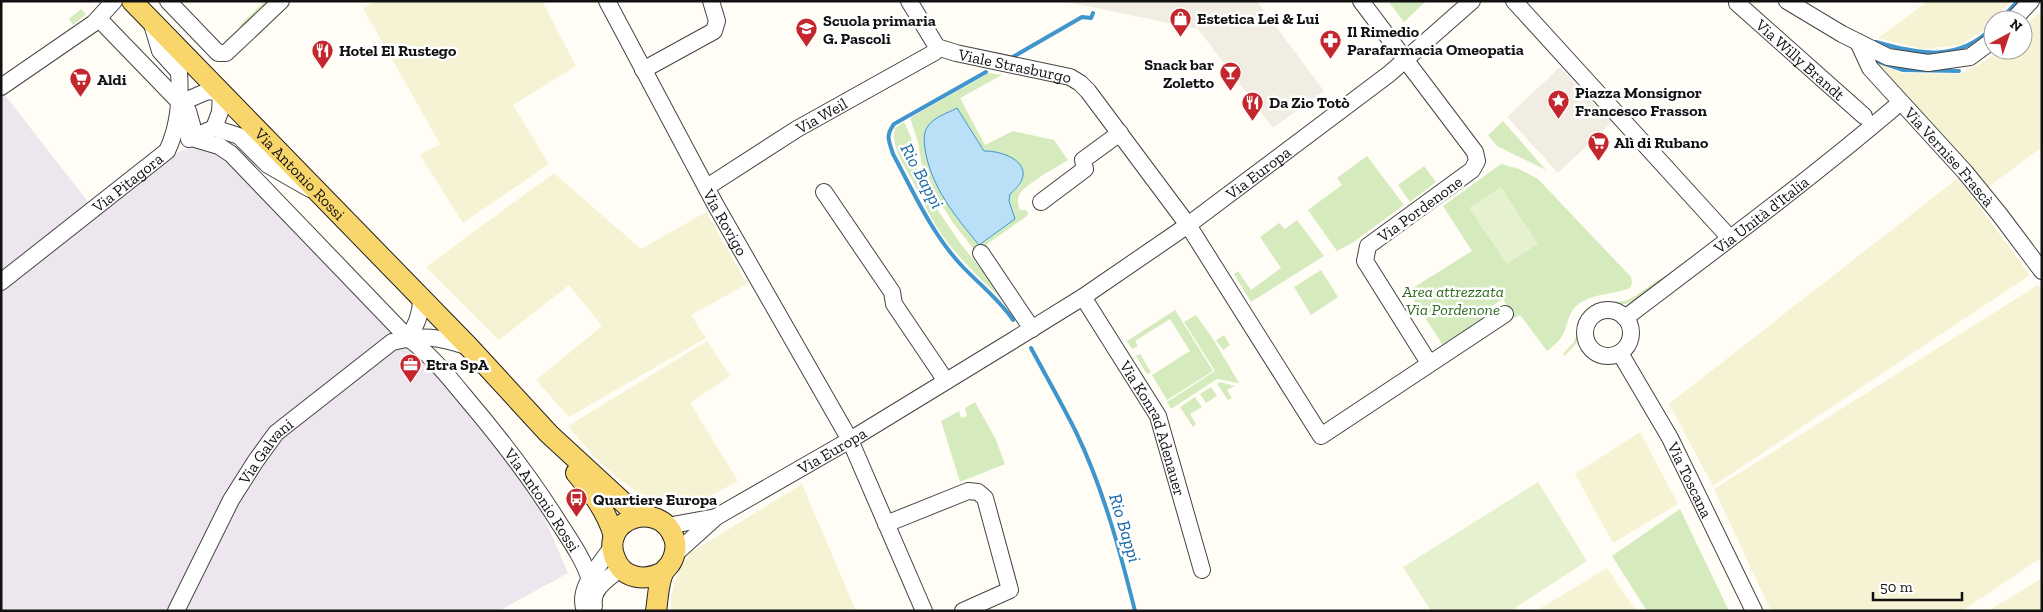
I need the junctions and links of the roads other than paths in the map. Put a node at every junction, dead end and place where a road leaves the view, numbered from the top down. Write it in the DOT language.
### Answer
graph roads {
  1 [pos="114,1"];
  2 [pos="132,1"];
  3 [pos="168,1"];
  4 [pos="282,1"];
  5 [pos="607,1"];
  6 [pos="711,1"];
  7 [pos="909,1"];
  8 [pos="1361,1"];
  9 [pos="1472,1"];
  10 [pos="1514,1"];
  11 [pos="1787,1"];
  12 [pos="1734,3"];
  13 [pos="99,19"];
  14 [pos="151,21"];
  15 [pos="1858,42"];
  16 [pos="937,47"];
  17 [pos="1983,47"];
  18 [pos="1406,60"];
  19 [pos="643,70"];
  20 [pos="1,87"];
  21 [pos="221,93"];
  22 [pos="180,103"];
  23 [pos="1895,107"];
  24 [pos="1864,116"];
  25 [pos="177,122"];
  26 [pos="214,128"];
  27 [pos="1120,133"];
  28 [pos="192,138"];
  29 [pos="167,151"];
  30 [pos="707,187"];
  31 [pos="824,192"];
  32 [pos="319,195"];
  33 [pos="1042,202"];
  34 [pos="1188,225"];
  35 [pos="1729,237"];
  36 [pos="981,253"];
  37 [pos="2042,271"];
  38 [pos="1,282"];
  39 [pos="1083,297"];
  40 [pos="421,299"];
  41 [pos="1505,314"];
  42 [pos="1625,318"];
  43 [pos="1025,333"];
  44 [pos="408,338"];
  45 [pos="469,347"];
  46 [pos="1620,353"];
  47 [pos="1429,363"];
  48 [pos="946,381"];
  49 [pos="549,434"];
  50 [pos="850,440"];
  51 [pos="638,516"];
  52 [pos="716,518"];
  53 [pos="886,524"];
  54 [pos="667,526"];
  55 [pos="614,542"];
  56 [pos="675,554"];
  57 [pos="1202,570"];
  58 [pos="625,571"];
  59 [pos="663,572"];
  60 [pos="590,580"];
  61 [pos="176,611"];
  62 [pos="585,611"];
  63 [pos="595,611"];
  64 [pos="649,611"];
  65 [pos="656,611"];
  66 [pos="924,611"];
  67 [pos="963,611"];
  68 [pos="1754,611"];
  1 -- 13 [label="street"];
  2 -- 14 [label="main road, Via Antonio Rossi"];
  3 -- 4 [label="street"];
  5 -- 19 [label="street, Via Rovigo"];
  6 -- 19 [label="street"];
  7 -- 16 [label="street, Viale Strasburgo"];
  8 -- 18 [label="street"];
  9 -- 18 [label="street, Via Europa"];
  10 -- 35 [label="street"];
  11 -- 15 [label="street"];
  12 -- 24 [label="street, Via Willy Brandt"];
  13 -- 20 [label="street"];
  13 -- 22 [label="street"];
  14 -- 21 [label="main road, Via Antonio Rossi"];
  14 -- 22 [label="street, Via Pitagora"];
  15 -- 17 [label="street"];
  15 -- 37 [label="street, Via Vernise Frascà"];
  16 -- 27 [label="street, Viale Strasburgo"];
  16 -- 30 [label="street, Via Weil"];
  18 -- 34 [label="street, Via Europa"];
  18 -- 47 [label="street, Via Pordenone"];
  19 -- 30 [label="street, Via Rovigo"];
  21 -- 22 [label="street"];
  21 -- 26 [label="street"];
  21 -- 32 [label="main road, Via Antonio Rossi"];
  22 -- 25 [label="street, Via Pitagora"];
  22 -- 28 [label="street"];
  23 -- 35 [label="street, Via Unità d'Italia"];
  25 -- 28 [label="street"];
  25 -- 29 [label="street, Via Pitagora"];
  26 -- 28 [label="street"];
  26 -- 32 [label="street"];
  27 -- 33 [label="street"];
  27 -- 34 [label="street, Viale Strasburgo"];
  28 -- 29 [label="street"];
  28 -- 44 [label="street, Via Antonio Rossi"];
  29 -- 38 [label="street, Via Pitagora"];
  30 -- 50 [label="street, Via Rovigo"];
  31 -- 48 [label="street"];
  32 -- 40 [label="main road, Via Antonio Rossi"];
  34 -- 39 [label="street, Via Europa"];
  34 -- 47 [label="street"];
  35 -- 42 [label="street, Via Unità d'Italia"];
  36 -- 43 [label="street"];
  39 -- 43 [label="street, Via Europa"];
  39 -- 57 [label="street, Via Konrad Adenauer"];
  40 -- 44 [label="street"];
  40 -- 45 [label="main road, Via Antonio Rossi"];
  41 -- 47 [label="street"];
  42 -- 46 [label="street"];
  42 -- 46 [label="street"];
  43 -- 48 [label="street, Via Europa"];
  44 -- 45 [label="street, Via Antonio Rossi"];
  44 -- 60 [label="street, Via Antonio Rossi"];
  44 -- 61 [label="street, Via Galvani"];
  45 -- 49 [label="main road, Via Antonio Rossi"];
  46 -- 68 [label="street, Via Toscana"];
  48 -- 50 [label="street, Via Europa"];
  49 -- 51 [label="main road, Via Antonio Rossi"];
  49 -- 55 [label="main road, Via Antonio Rossi"];
  50 -- 52 [label="street, Via Europa"];
  50 -- 53 [label="street, Via Rovigo"];
  51 -- 54 [label="main road, Via Antonio Rossi"];
  51 -- 55 [label="main road, Via Antonio Rossi"];
  52 -- 54 [label="street, Via Europa"];
  52 -- 56 [label="street, Via Europa"];
  53 -- 66 [label="street, Via Rovigo"];
  53 -- 67 [label="street"];
  54 -- 56 [label="main road"];
  55 -- 58 [label="main road, Via Antonio Rossi"];
  55 -- 60 [label="street, Via Antonio Rossi"];
  56 -- 59 [label="main road"];
  58 -- 59 [label="main road"];
  58 -- 63 [label="street"];
  58 -- 64 [label="main road, Via Antonio Rossi"];
  59 -- 65 [label="main road"];
  60 -- 62 [label="street, Via Antonio Rossi"];
}
